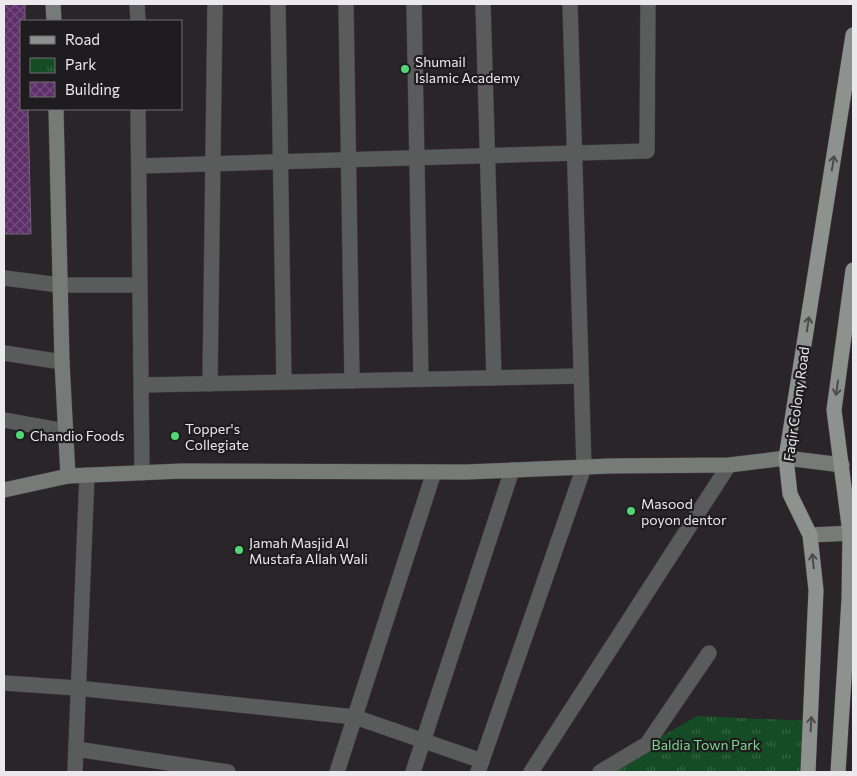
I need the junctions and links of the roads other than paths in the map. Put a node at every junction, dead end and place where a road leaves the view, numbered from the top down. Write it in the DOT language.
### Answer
graph roads {
  1 [pos="53,4"];
  2 [pos="137,4"];
  3 [pos="215,4"];
  4 [pos="278,4"];
  5 [pos="346,4"];
  6 [pos="414,4"];
  7 [pos="483,4"];
  8 [pos="570,4"];
  9 [pos="648,4"];
  10 [pos="54,20"];
  11 [pos="138,20"];
  12 [pos="853,35"];
  13 [pos="56,110"];
  14 [pos="138,110"];
  15 [pos="575,155"];
  16 [pos="487,157"];
  17 [pos="417,159"];
  18 [pos="348,160"];
  19 [pos="281,162"];
  20 [pos="213,164"];
  21 [pos="139,166"];
  22 [pos="853,270"];
  23 [pos="4,278"];
  24 [pos="60,285"];
  25 [pos="140,285"];
  26 [pos="4,352"];
  27 [pos="62,362"];
  28 [pos="581,376"];
  29 [pos="494,378"];
  30 [pos="421,379"];
  31 [pos="352,381"];
  32 [pos="284,382"];
  33 [pos="210,384"];
  34 [pos="141,385"];
  35 [pos="4,420"];
  36 [pos="65,431"];
  37 [pos="786,458"];
  38 [pos="729,465"];
  39 [pos="842,465"];
  40 [pos="584,467"];
  41 [pos="512,470"];
  42 [pos="434,472"];
  43 [pos="142,473"];
  44 [pos="68,476"];
  45 [pos="87,476"];
  46 [pos="4,490"];
  47 [pos="852,533"];
  48 [pos="810,535"];
  49 [pos="709,654"];
  50 [pos="4,683"];
  51 [pos="78,688"];
  52 [pos="354,717"];
  53 [pos="423,741"];
  54 [pos="76,748"];
  55 [pos="480,767"];
  56 [pos="75,772"];
  57 [pos="228,772"];
  58 [pos="336,772"];
  59 [pos="413,772"];
  60 [pos="532,772"];
  61 [pos="600,772"];
  62 [pos="808,772"];
  63 [pos="838,772"];
  1 -- 10 [label="street"];
  2 -- 11 [label="street"];
  3 -- 20 [label="street"];
  4 -- 19 [label="street"];
  5 -- 18 [label="street"];
  6 -- 17 [label="street"];
  7 -- 16 [label="street"];
  8 -- 15 [label="street"];
  9 -- 15 [label="street"];
  37 -- 12 [label="main road, Faqir Colony Road, one-way"];
  13 -- 24 [label="street"];
  14 -- 21 [label="street"];
  15 -- 16 [label="street"];
  15 -- 28 [label="street"];
  16 -- 17 [label="street"];
  16 -- 29 [label="street"];
  17 -- 18 [label="street"];
  17 -- 30 [label="street"];
  18 -- 19 [label="street"];
  18 -- 31 [label="street"];
  19 -- 20 [label="street"];
  19 -- 32 [label="street"];
  20 -- 21 [label="street"];
  20 -- 33 [label="street"];
  21 -- 25 [label="street"];
  22 -- 39 [label="main road, one-way"];
  23 -- 24 [label="street"];
  24 -- 25 [label="street"];
  24 -- 27 [label="street"];
  25 -- 34 [label="street"];
  26 -- 27 [label="street"];
  27 -- 36 [label="street"];
  28 -- 29 [label="street"];
  28 -- 40 [label="street"];
  29 -- 30 [label="street"];
  30 -- 31 [label="street"];
  31 -- 32 [label="street"];
  32 -- 33 [label="street"];
  33 -- 34 [label="street"];
  34 -- 43 [label="street"];
  35 -- 36 [label="street"];
  36 -- 44 [label="street"];
  37 -- 38 [label="street"];
  37 -- 39 [label="street"];
  37 -- 48 [label="main road, Faqir Colony Road"];
  38 -- 40 [label="street"];
  38 -- 60 [label="street"];
  39 -- 47 [label="main road"];
  40 -- 41 [label="street"];
  40 -- 55 [label="street"];
  41 -- 42 [label="street"];
  41 -- 53 [label="street"];
  42 -- 43 [label="street"];
  42 -- 52 [label="street"];
  43 -- 45 [label="street"];
  44 -- 45 [label="street"];
  44 -- 46 [label="street"];
  45 -- 51 [label="street"];
  47 -- 48 [label="street"];
  47 -- 63 [label="main road"];
  62 -- 48 [label="main road, Faqir Colony Road, one-way"];
  49 -- 61 [label="street"];
  50 -- 51 [label="street"];
  51 -- 52 [label="street"];
  51 -- 54 [label="street"];
  52 -- 53 [label="street"];
  52 -- 58 [label="street"];
  53 -- 55 [label="street"];
  53 -- 59 [label="street"];
  54 -- 56 [label="street"];
  54 -- 57 [label="street"];
}
